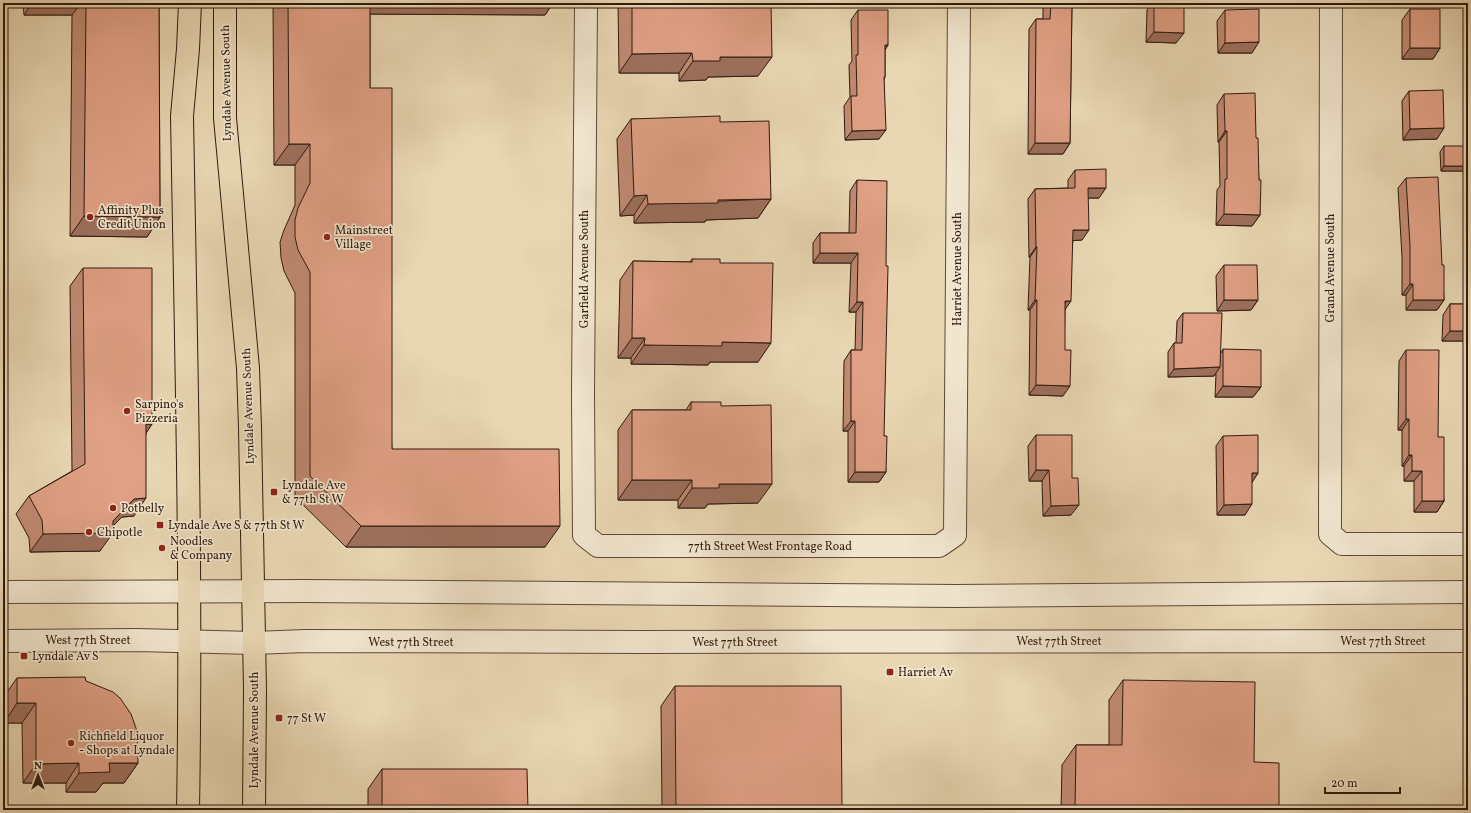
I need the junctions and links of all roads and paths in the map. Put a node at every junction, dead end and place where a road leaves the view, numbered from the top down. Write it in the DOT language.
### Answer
graph roads {
  1 [pos="190,3"];
  2 [pos="225,3"];
  3 [pos="586,3"];
  4 [pos="959,3"];
  5 [pos="1331,3"];
  6 [pos="584,535"];
  7 [pos="955,535"];
  8 [pos="1468,544"];
  9 [pos="3,592"];
  10 [pos="189,592"];
  11 [pos="252,592"];
  12 [pos="1468,592"];
  13 [pos="3,641"];
  14 [pos="189,641"];
  15 [pos="1468,641"];
  16 [pos="253,643"];
  17 [pos="188,810"];
  18 [pos="254,810"];
  1 -- 10 [label="main road"];
  2 -- 11 [label="main road, Lyndale Avenue South"];
  3 -- 6 [label="street, Garfield Avenue South"];
  4 -- 7 [label="street, Harriet Avenue South"];
  5 -- 8 [label="street, Grand Avenue South"];
  6 -- 7 [label="street, 77th Street West Frontage Road"];
  9 -- 10 [label="street"];
  10 -- 11 [label="street"];
  10 -- 14 [label="main road"];
  11 -- 12 [label="street"];
  11 -- 16 [label="main road, Lyndale Avenue South"];
  13 -- 14 [label="street, West 77th Street"];
  14 -- 16 [label="street, West 77th Street"];
  14 -- 17 [label="main road"];
  15 -- 16 [label="street, West 77th Street"];
  16 -- 18 [label="main road, Lyndale Avenue South"];
}
